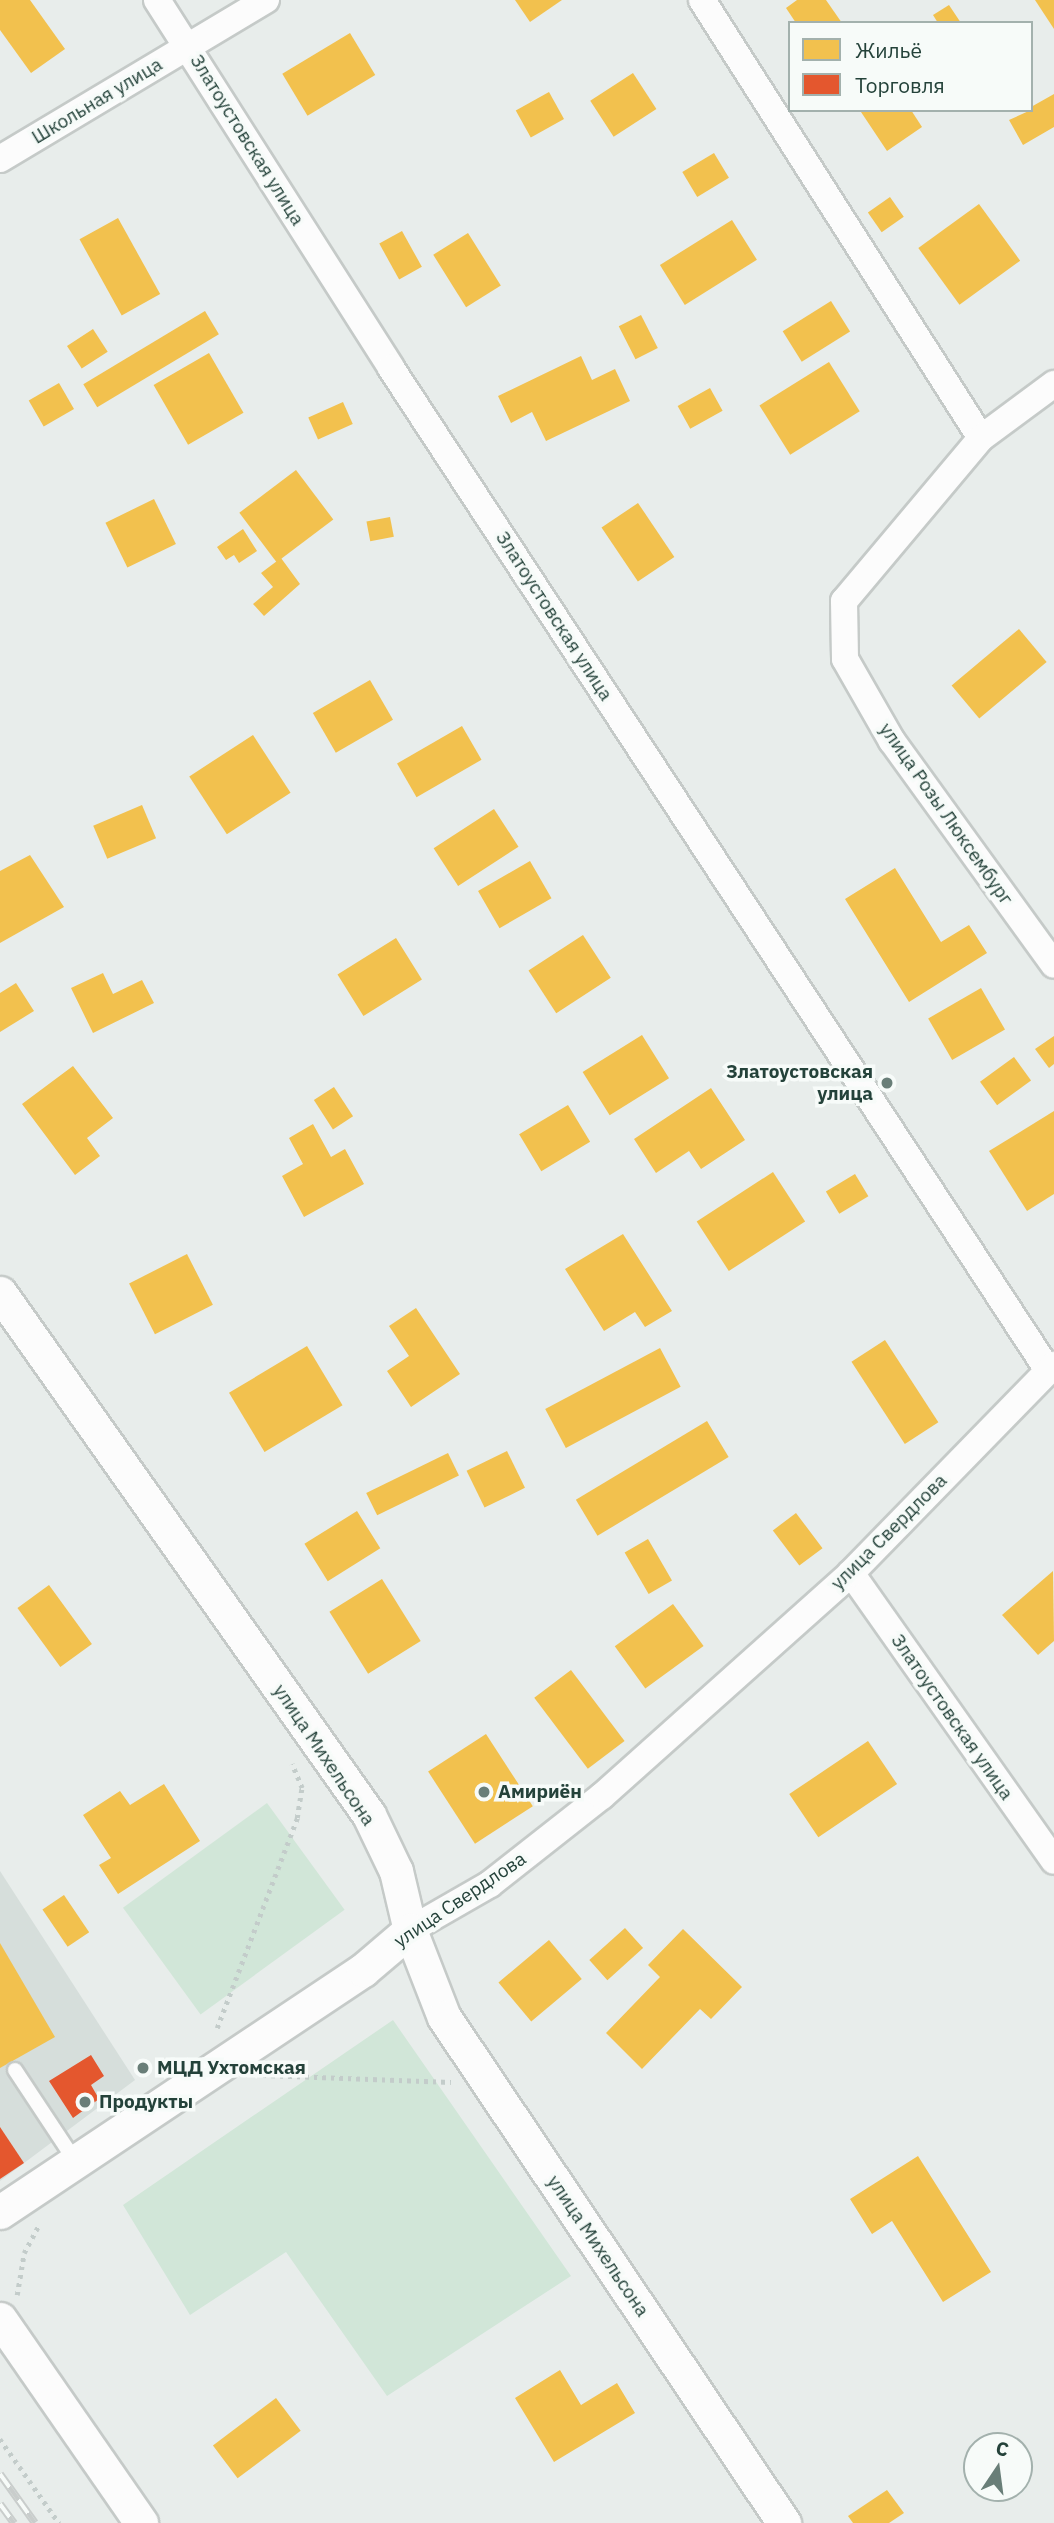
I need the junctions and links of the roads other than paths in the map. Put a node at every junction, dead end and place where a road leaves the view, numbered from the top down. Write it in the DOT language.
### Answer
graph roads {
  1 [pos="158,0"];
  2 [pos="266,0"];
  3 [pos="702,0"];
  4 [pos="188,46"];
  5 [pos="0,159"];
  6 [pos="1054,384"];
  7 [pos="981,438"];
  8 [pos="1054,965"];
  9 [pos="0,1293"];
  10 [pos="1051,1368"];
  11 [pos="851,1573"];
  12 [pos="1054,1861"];
  13 [pos="410,1930"];
  14 [pos="16,2070"];
  15 [pos="76,2162"];
  16 [pos="2,2214"];
  17 [pos="9,2314"];
  18 [pos="141,2523"];
  19 [pos="784,2523"];
  1 -- 4 [label="street, Златоустовская улица"];
  2 -- 4 [label="street, Школьная улица"];
  3 -- 7 [label="street"];
  4 -- 5 [label="street, Школьная улица"];
  4 -- 10 [label="street, Златоустовская улица"];
  6 -- 7 [label="street"];
  7 -- 8 [label="street, улица Розы Люксембург"];
  9 -- 13 [label="street, улица Михельсона"];
  10 -- 11 [label="street, улица Свердлова"];
  11 -- 12 [label="street, Златоустовская улица"];
  11 -- 13 [label="street, улица Свердлова"];
  13 -- 15 [label="street, улица Свердлова"];
  13 -- 19 [label="street, улица Михельсона"];
  14 -- 15 [label="lane"];
  15 -- 16 [label="street, улица Свердлова"];
  17 -- 18 [label="street"];
}
